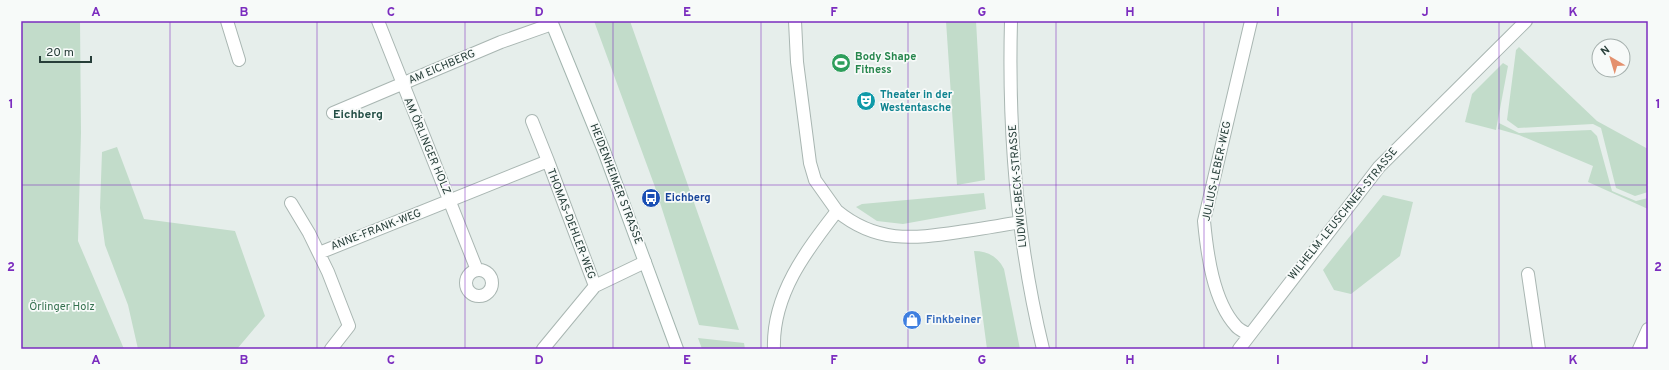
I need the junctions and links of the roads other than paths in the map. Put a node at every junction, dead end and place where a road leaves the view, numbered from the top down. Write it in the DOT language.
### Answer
graph roads {
  1 [pos="228,21"];
  2 [pos="378,21"];
  3 [pos="795,21"];
  4 [pos="1011,21"];
  5 [pos="1251,21"];
  6 [pos="1526,21"];
  7 [pos="552,23"];
  8 [pos="239,60"];
  9 [pos="401,84"];
  10 [pos="333,112"];
  11 [pos="532,121"];
  12 [pos="548,161"];
  13 [pos="468,194"];
  14 [pos="450,201"];
  15 [pos="291,203"];
  16 [pos="837,211"];
  17 [pos="1020,222"];
  18 [pos="319,253"];
  19 [pos="645,262"];
  20 [pos="477,270"];
  21 [pos="1528,274"];
  22 [pos="595,286"];
  23 [pos="1648,332"];
  24 [pos="1248,335"];
  25 [pos="331,349"];
  26 [pos="543,349"];
  27 [pos="676,349"];
  28 [pos="774,349"];
  29 [pos="1044,349"];
  30 [pos="1239,349"];
  31 [pos="1539,349"];
  32 [pos="1639,349"];
  1 -- 8 [label="street"];
  2 -- 9 [label="street, AM ÖRLINGER HOLZ"];
  3 -- 16 [label="street"];
  4 -- 17 [label="street, LUDWIG-BECK-STRASSE"];
  5 -- 24 [label="street, JULIUS-LEBER-WEG"];
  6 -- 24 [label="street, WILHELM-LEUSCHNER-STRASSE"];
  7 -- 9 [label="street, AM EICHBERG"];
  7 -- 19 [label="street, HEIDENHEIMER STRASSE"];
  9 -- 10 [label="street, AM EICHBERG"];
  9 -- 14 [label="street, AM ÖRLINGER HOLZ"];
  11 -- 12 [label="street, THOMAS-DEHLER-WEG"];
  12 -- 13 [label="street, THOMAS-DEHLER-WEG"];
  12 -- 22 [label="street, THOMAS-DEHLER-WEG"];
  13 -- 14 [label="street, ANNE-FRANK-WEG"];
  14 -- 18 [label="street, ANNE-FRANK-WEG"];
  14 -- 20 [label="street, AM ÖRLINGER HOLZ"];
  15 -- 18 [label="street"];
  16 -- 17 [label="street"];
  16 -- 28 [label="street"];
  17 -- 29 [label="street, LUDWIG-BECK-STRASSE"];
  18 -- 25 [label="street, ANNE-FRANK-WEG"];
  19 -- 22 [label="street, THOMAS-DEHLER-WEG"];
  19 -- 27 [label="street, HEIDENHEIMER STRASSE"];
  21 -- 31 [label="street"];
  22 -- 26 [label="street, THOMAS-DEHLER-WEG"];
  23 -- 32 [label="street"];
  24 -- 30 [label="street, WILHELM-LEUSCHNER-STRASSE"];
}
